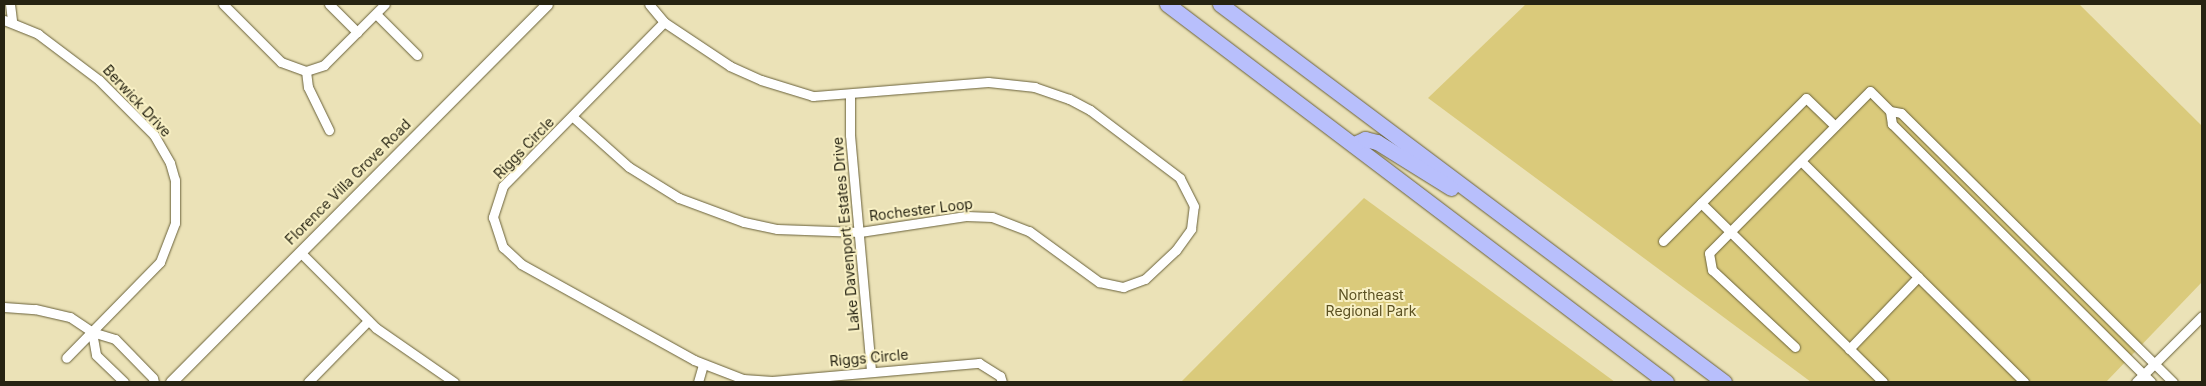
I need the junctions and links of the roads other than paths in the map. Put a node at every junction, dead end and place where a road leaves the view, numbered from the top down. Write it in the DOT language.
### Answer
graph roads {
  1 [pos="10,4"];
  2 [pos="223,4"];
  3 [pos="329,4"];
  4 [pos="385,4"];
  5 [pos="547,4"];
  6 [pos="649,4"];
  7 [pos="1167,4"];
  8 [pos="1220,4"];
  9 [pos="376,14"];
  10 [pos="8,21"];
  11 [pos="664,22"];
  12 [pos="357,32"];
  13 [pos="417,55"];
  14 [pos="306,71"];
  15 [pos="850,94"];
  16 [pos="1890,111"];
  17 [pos="573,117"];
  18 [pos="1835,126"];
  19 [pos="329,130"];
  20 [pos="1354,144"];
  21 [pos="1801,161"];
  22 [pos="1960,171"];
  23 [pos="1950,183"];
  24 [pos="1701,203"];
  25 [pos="860,232"];
  26 [pos="1730,232"];
  27 [pos="1663,241"];
  28 [pos="300,252"];
  29 [pos="1551,252"];
  30 [pos="1918,277"];
  31 [pos="4,308"];
  32 [pos="2202,316"];
  33 [pos="368,321"];
  34 [pos="92,332"];
  35 [pos="1795,348"];
  36 [pos="1849,349"];
  37 [pos="66,358"];
  38 [pos="2154,364"];
  39 [pos="703,365"];
  40 [pos="871,372"];
  41 [pos="2143,375"];
  42 [pos="124,382"];
  43 [pos="154,382"];
  44 [pos="171,382"];
  45 [pos="308,382"];
  46 [pos="454,382"];
  47 [pos="698,382"];
  48 [pos="1002,382"];
  49 [pos="1666,382"];
  50 [pos="1724,382"];
  51 [pos="1883,382"];
  52 [pos="2024,382"];
  53 [pos="2136,382"];
  54 [pos="2150,382"];
  55 [pos="2173,382"];
  1 -- 10 [label="street"];
  2 -- 14 [label="street"];
  3 -- 12 [label="street"];
  4 -- 9 [label="street"];
  5 -- 28 [label="street, Florence Villa Grove Road"];
  6 -- 11 [label="street"];
  7 -- 20 [label="highway"];
  8 -- 29 [label="highway"];
  9 -- 12 [label="street"];
  9 -- 13 [label="street"];
  10 -- 34 [label="street, Berwick Drive"];
  11 -- 15 [label="street"];
  11 -- 17 [label="street, Riggs Circle"];
  12 -- 14 [label="street"];
  14 -- 19 [label="street"];
  15 -- 25 [label="street, Lake Davenport Estates Drive"];
  15 -- 25 [label="street, Rochester Loop"];
  16 -- 18 [label="street"];
  16 -- 22 [label="street"];
  16 -- 23 [label="street"];
  17 -- 25 [label="street, Rochester Loop"];
  17 -- 39 [label="street, Riggs Circle"];
  18 -- 21 [label="street"];
  18 -- 24 [label="street"];
  20 -- 29 [label="highway"];
  20 -- 49 [label="highway"];
  21 -- 26 [label="street"];
  21 -- 30 [label="street"];
  22 -- 23 [label="street"];
  22 -- 38 [label="street"];
  23 -- 41 [label="street"];
  24 -- 26 [label="street"];
  24 -- 27 [label="street"];
  25 -- 40 [label="street, Lake Davenport Estates Drive"];
  26 -- 35 [label="street"];
  26 -- 36 [label="street"];
  28 -- 33 [label="street"];
  28 -- 44 [label="street, Florence Villa Grove Road"];
  29 -- 50 [label="highway"];
  30 -- 36 [label="street"];
  30 -- 52 [label="street"];
  31 -- 34 [label="street"];
  32 -- 38 [label="street"];
  33 -- 45 [label="street"];
  33 -- 46 [label="street"];
  34 -- 37 [label="street, Berwick Drive"];
  34 -- 42 [label="street"];
  34 -- 43 [label="street"];
  36 -- 51 [label="street"];
  38 -- 41 [label="street"];
  38 -- 55 [label="street"];
  39 -- 40 [label="street, Riggs Circle"];
  39 -- 47 [label="street"];
  40 -- 48 [label="street, Riggs Circle"];
  41 -- 53 [label="street"];
  41 -- 54 [label="street"];
}
